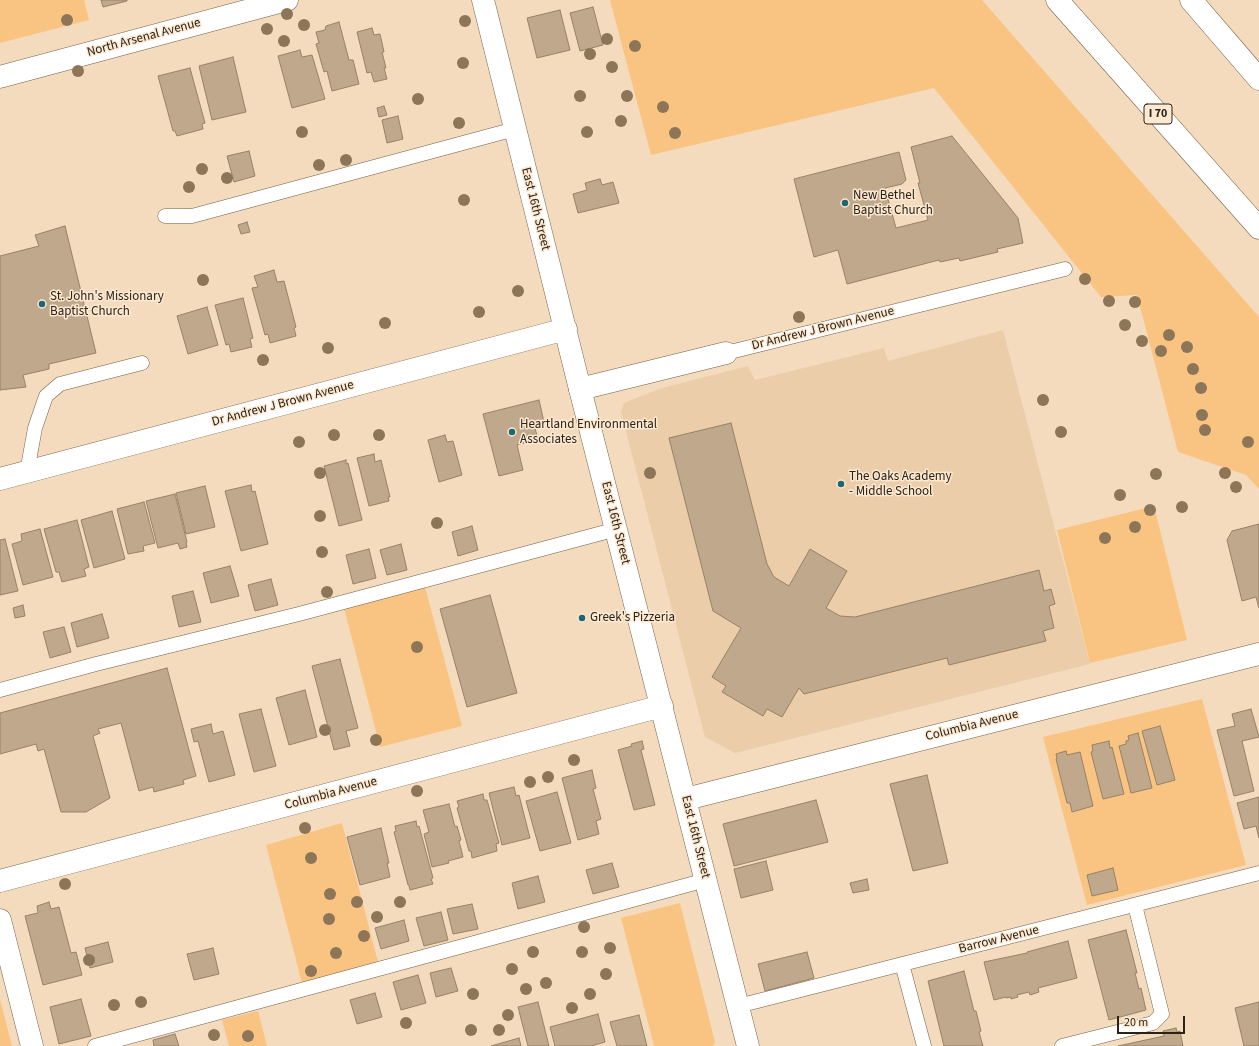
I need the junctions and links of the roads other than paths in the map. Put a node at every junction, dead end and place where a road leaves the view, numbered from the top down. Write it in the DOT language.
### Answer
graph roads {
  1 [pos="287,0"];
  2 [pos="483,0"];
  3 [pos="1057,0"];
  4 [pos="1190,0"];
  5 [pos="0,77"];
  6 [pos="1259,79"];
  7 [pos="515,129"];
  8 [pos="164,216"];
  9 [pos="1259,228"];
  10 [pos="1065,269"];
  11 [pos="566,329"];
  12 [pos="726,353"];
  13 [pos="142,363"];
  14 [pos="580,389"];
  15 [pos="27,472"];
  16 [pos="0,479"];
  17 [pos="617,529"];
  18 [pos="1259,654"];
  19 [pos="0,690"];
  20 [pos="662,706"];
  21 [pos="686,799"];
  22 [pos="1259,873"];
  23 [pos="706,880"];
  24 [pos="0,881"];
  25 [pos="1135,905"];
  26 [pos="0,920"];
  27 [pos="902,964"];
  28 [pos="738,1006"];
  29 [pos="32,1046"];
  30 [pos="95,1046"];
  31 [pos="748,1046"];
  32 [pos="924,1046"];
  33 [pos="1062,1046"];
  1 -- 5 [label="main road, North Arsenal Avenue"];
  2 -- 7 [label="main road, East 16th Street"];
  3 -- 9 [label="main road, I 70"];
  4 -- 6 [label="main road"];
  7 -- 8 [label="lane"];
  7 -- 11 [label="main road, East 16th Street"];
  10 -- 12 [label="lane, Dr Andrew J Brown Avenue"];
  11 -- 14 [label="main road, East 16th Street"];
  11 -- 15 [label="main road, Dr Andrew J Brown Avenue"];
  12 -- 14 [label="main road, Dr Andrew J Brown Avenue"];
  13 -- 15 [label="lane"];
  14 -- 17 [label="main road, East 16th Street"];
  15 -- 16 [label="main road, Dr Andrew J Brown Avenue"];
  17 -- 19 [label="lane"];
  17 -- 20 [label="main road, East 16th Street"];
  18 -- 21 [label="main road, Columbia Avenue"];
  20 -- 21 [label="main road, East 16th Street"];
  20 -- 24 [label="main road, Columbia Avenue"];
  21 -- 23 [label="main road, East 16th Street"];
  22 -- 25 [label="lane, Barrow Avenue"];
  23 -- 28 [label="main road, East 16th Street"];
  23 -- 30 [label="lane"];
  25 -- 27 [label="lane, Barrow Avenue"];
  25 -- 33 [label="lane"];
  26 -- 29 [label="main road"];
  27 -- 28 [label="lane, Barrow Avenue"];
  27 -- 32 [label="lane"];
  28 -- 31 [label="main road, East 16th Street"];
}
